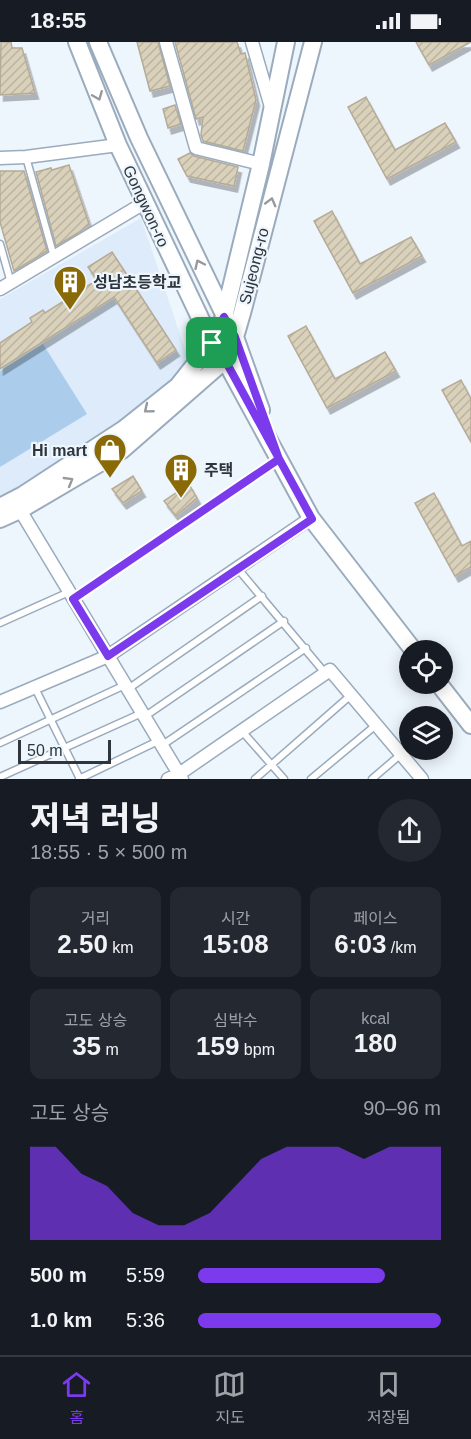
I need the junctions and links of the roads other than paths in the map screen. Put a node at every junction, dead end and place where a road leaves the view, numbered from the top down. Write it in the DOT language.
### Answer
graph roads {
  1 [pos="77,42"];
  2 [pos="98,42"];
  3 [pos="166,42"];
  4 [pos="252,42"];
  5 [pos="286,42"];
  6 [pos="313,42"];
  7 [pos="272,109"];
  8 [pos="118,145"];
  9 [pos="26,157"];
  10 [pos="0,158"];
  11 [pos="261,164"];
  12 [pos="144,203"];
  13 [pos="0,244"];
  14 [pos="54,257"];
  15 [pos="5,286"];
  16 [pos="224,317"];
  17 [pos="235,337"];
  18 [pos="212,343"];
  19 [pos="225,360"];
  20 [pos="279,459"];
  21 [pos="0,507"];
  22 [pos="20,510"];
  23 [pos="0,519"];
  24 [pos="312,519"];
  25 [pos="238,569"];
  26 [pos="71,595"];
  27 [pos="262,596"];
  28 [pos="284,621"];
  29 [pos="0,623"];
  30 [pos="406,640"];
  31 [pos="306,648"];
  32 [pos="108,656"];
  33 [pos="328,672"];
  34 [pos="126,687"];
  35 [pos="34,688"];
  36 [pos="447,694"];
  37 [pos="351,695"];
  38 [pos="0,702"];
  39 [pos="143,715"];
  40 [pos="50,720"];
  41 [pos="376,725"];
  42 [pos="471,725"];
  43 [pos="241,730"];
  44 [pos="0,743"];
  45 [pos="160,743"];
  46 [pos="64,748"];
  47 [pos="399,754"];
  48 [pos="399,756"];
  49 [pos="405,760"];
  50 [pos="271,764"];
  51 [pos="0,777"];
  52 [pos="176,777"];
  53 [pos="79,779"];
  54 [pos="255,779"];
  55 [pos="284,779"];
  56 [pos="312,779"];
  57 [pos="372,779"];
  58 [pos="422,779"];
  1 -- 8 [label="main road, Gongwon-ro, one-way"];
  16 -- 2 [label="main road, Gongwon-ro, one-way"];
  3 -- 11 [label="street"];
  4 -- 7 [label="street"];
  5 -- 7 [label="main road, Sujeong-ro"];
  17 -- 6 [label="main road, Sujeong-ro, one-way"];
  7 -- 11 [label="main road, Sujeong-ro"];
  8 -- 9 [label="street"];
  8 -- 12 [label="main road, Gongwon-ro"];
  9 -- 10 [label="street"];
  9 -- 14 [label="lane"];
  11 -- 16 [label="main road, Sujeong-ro"];
  12 -- 14 [label="street"];
  12 -- 18 [label="main road, Gongwon-ro"];
  13 -- 15 [label="lane"];
  14 -- 15 [label="street"];
  16 -- 17 [label="main road, Gongwon-ro"];
  16 -- 18 [label="main road, Sujeong-ro"];
  17 -- 19 [label="main road, Sujeong-ro"];
  17 -- 20 [label="main road, Gongwon-ro"];
  18 -- 19 [label="main road, Gongwon-ro"];
  18 -- 21 [label="main road, Sujeong-ro, one-way"];
  19 -- 20 [label="main road, Gongwon-ro"];
  22 -- 19 [label="main road, Sujeong-ro, one-way"];
  20 -- 24 [label="main road, Gongwon-ro"];
  20 -- 26 [label="lane"];
  22 -- 23 [label="main road, Sujeong-ro"];
  22 -- 26 [label="street"];
  24 -- 25 [label="street"];
  24 -- 30 [label="main road, Gongwon-ro"];
  25 -- 27 [label="lane"];
  25 -- 32 [label="street"];
  26 -- 29 [label="lane"];
  26 -- 32 [label="street"];
  27 -- 28 [label="lane"];
  27 -- 34 [label="lane"];
  28 -- 31 [label="lane"];
  28 -- 39 [label="lane"];
  31 -- 33 [label="lane"];
  31 -- 45 [label="lane"];
  32 -- 34 [label="street"];
  32 -- 35 [label="street"];
  33 -- 37 [label="street"];
  33 -- 43 [label="street"];
  34 -- 39 [label="street"];
  34 -- 40 [label="lane"];
  35 -- 38 [label="street"];
  35 -- 40 [label="lane"];
  36 -- 42 [label="main road"];
  37 -- 41 [label="street"];
  37 -- 50 [label="lane"];
  39 -- 45 [label="street"];
  39 -- 46 [label="lane"];
  40 -- 44 [label="lane"];
  40 -- 46 [label="lane"];
  41 -- 47 [label="street"];
  41 -- 56 [label="lane"];
  43 -- 50 [label="lane"];
  43 -- 52 [label="street"];
  45 -- 52 [label="street"];
  45 -- 53 [label="lane"];
  46 -- 51 [label="lane"];
  46 -- 53 [label="lane"];
  48 -- 57 [label="lane"];
  49 -- 58 [label="street"];
  50 -- 54 [label="lane"];
  50 -- 55 [label="lane"];
}
